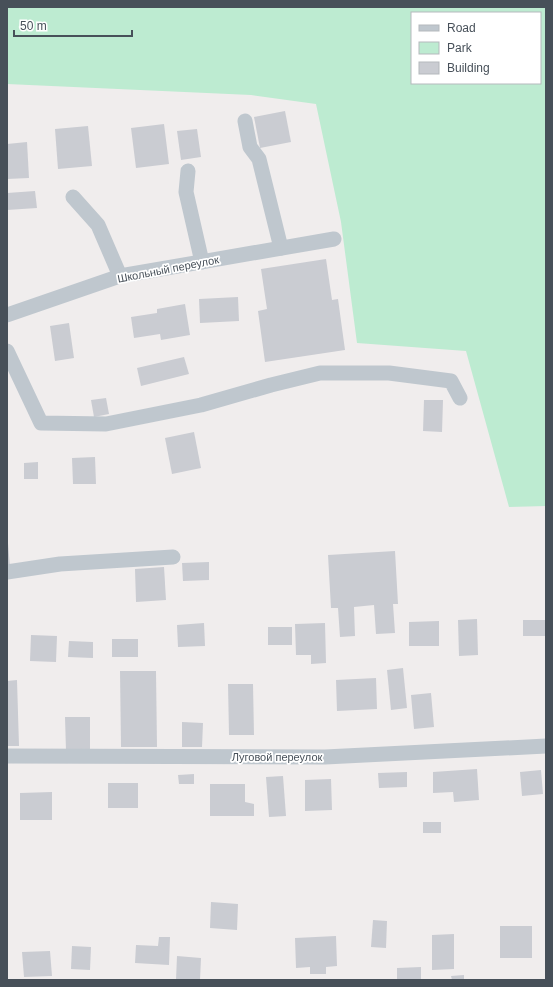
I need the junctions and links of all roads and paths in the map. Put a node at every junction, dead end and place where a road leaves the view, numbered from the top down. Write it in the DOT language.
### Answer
graph roads {
  1 [pos="245,121"];
  2 [pos="188,171"];
  3 [pos="73,197"];
  4 [pos="334,239"];
  5 [pos="281,248"];
  6 [pos="202,262"];
  7 [pos="120,276"];
  8 [pos="7,316"];
  9 [pos="7,351"];
  10 [pos="460,398"];
  11 [pos="173,557"];
  12 [pos="7,572"];
  13 [pos="546,746"];
  14 [pos="7,756"];
  1 -- 5 [label="street"];
  2 -- 6 [label="street"];
  3 -- 7 [label="street"];
  4 -- 5 [label="street, Школьный переулок"];
  5 -- 6 [label="street, Школьный переулок"];
  6 -- 7 [label="street, Школьный переулок"];
  7 -- 8 [label="street, Школьный переулок"];
  9 -- 10 [label="street"];
  11 -- 12 [label="street"];
  13 -- 14 [label="street, Луговой переулок"];
}
